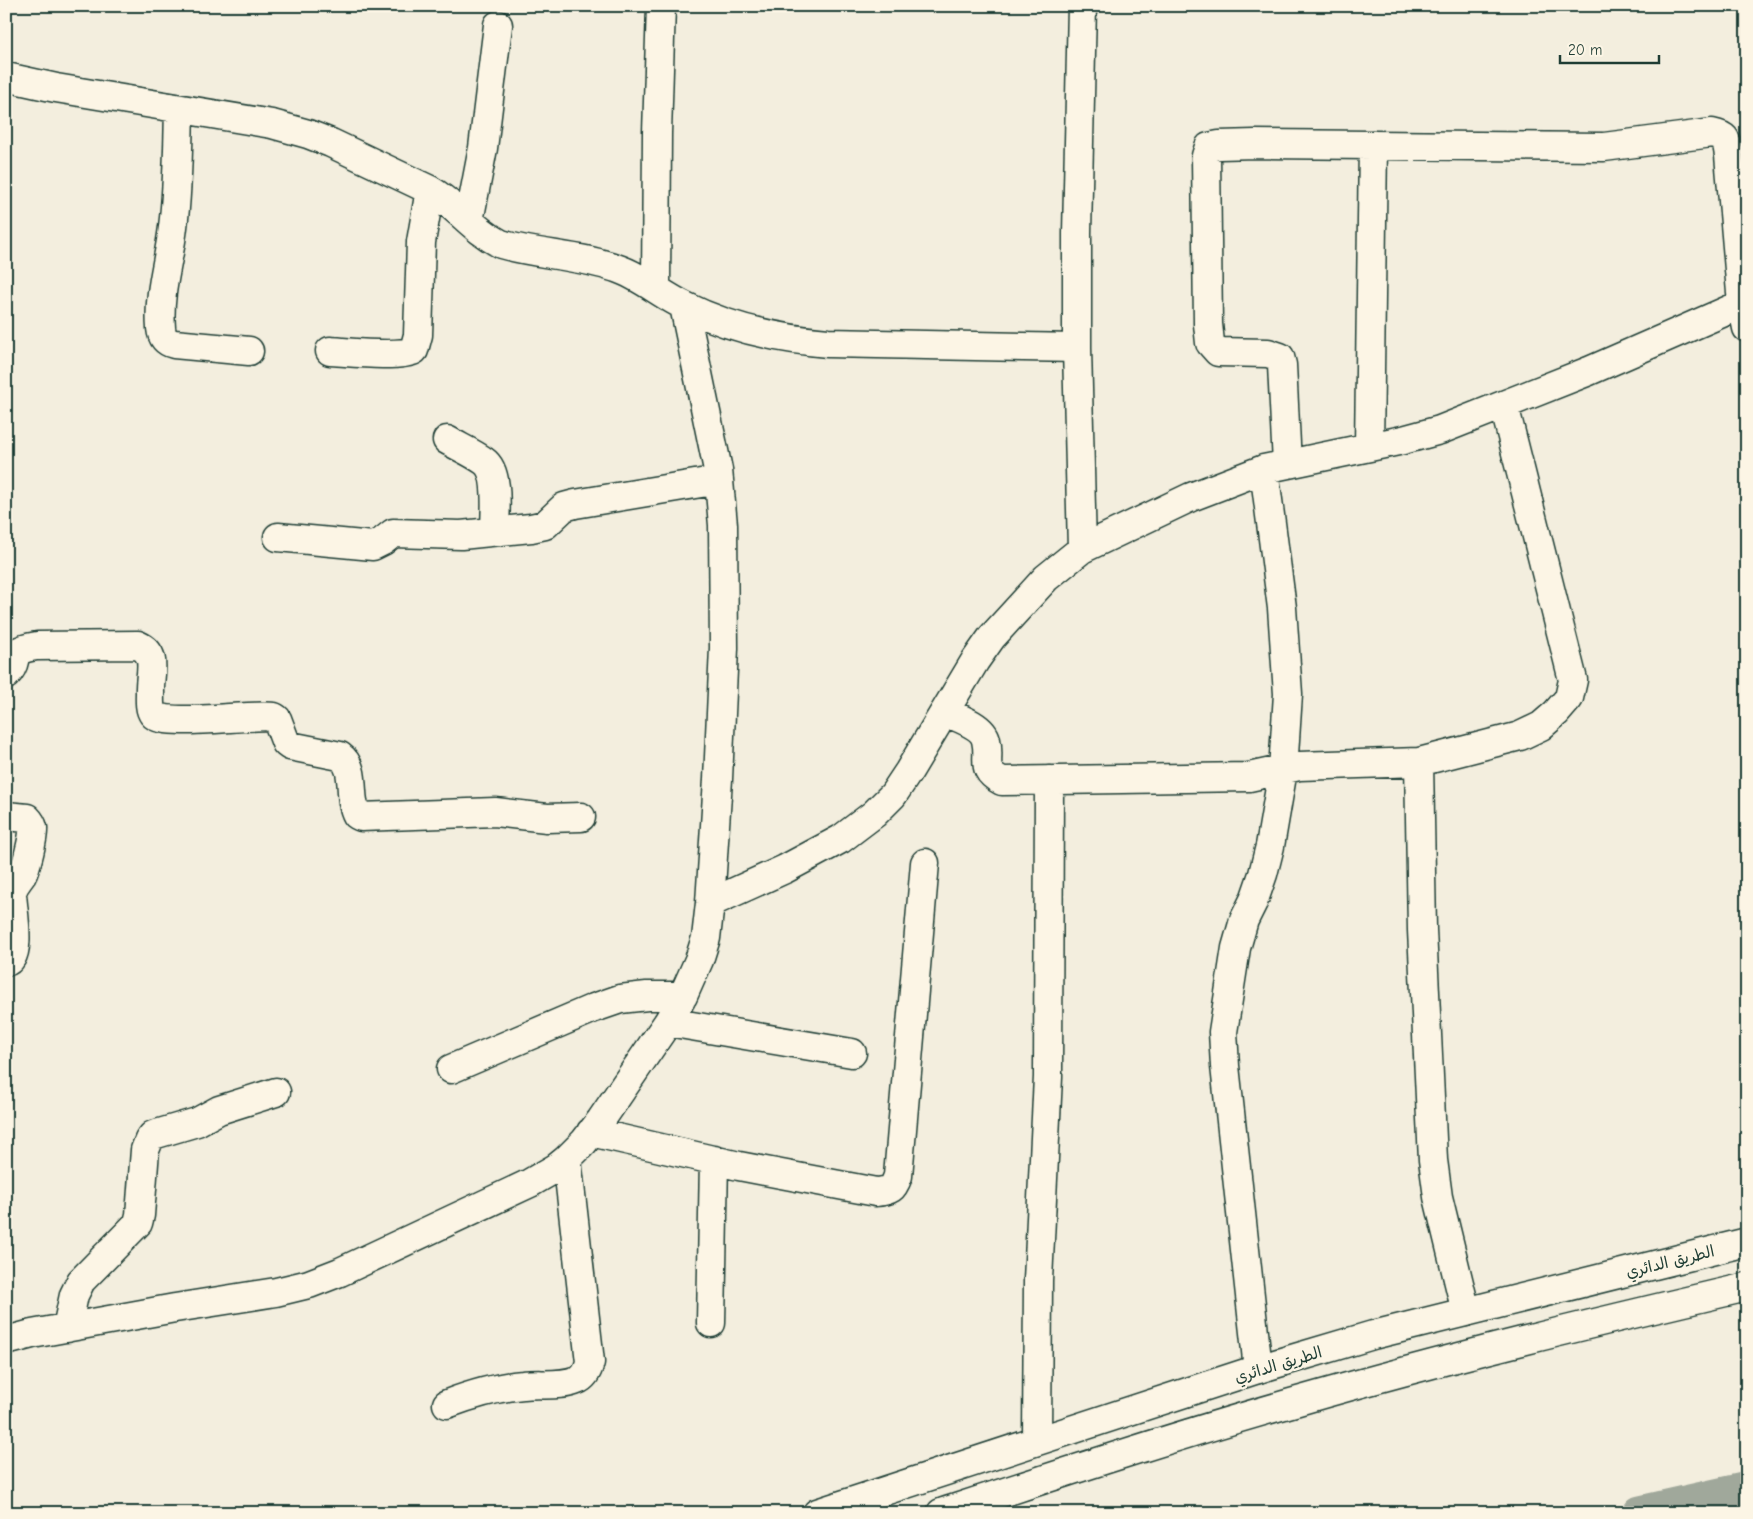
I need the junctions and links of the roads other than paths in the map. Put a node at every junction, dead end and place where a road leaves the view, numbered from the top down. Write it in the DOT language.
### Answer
graph roads {
  1 [pos="661,6"];
  2 [pos="1082,6"];
  3 [pos="498,25"];
  4 [pos="6,77"];
  5 [pos="179,109"];
  6 [pos="1374,145"];
  7 [pos="430,190"];
  8 [pos="469,221"];
  9 [pos="656,288"];
  10 [pos="684,306"];
  11 [pos="1745,311"];
  12 [pos="1076,348"];
  13 [pos="249,351"];
  14 [pos="330,351"];
  15 [pos="1504,405"];
  16 [pos="447,440"];
  17 [pos="1369,447"];
  18 [pos="1275,466"];
  19 [pos="719,480"];
  20 [pos="495,531"];
  21 [pos="278,536"];
  22 [pos="1082,549"];
  23 [pos="6,675"];
  24 [pos="945,712"];
  25 [pos="1419,762"];
  26 [pos="1283,770"];
  27 [pos="1049,780"];
  28 [pos="6,816"];
  29 [pos="580,817"];
  30 [pos="925,863"];
  31 [pos="710,903"];
  32 [pos="6,962"];
  33 [pos="682,996"];
  34 [pos="668,1022"];
  35 [pos="852,1053"];
  36 [pos="451,1069"];
  37 [pos="276,1092"];
  38 [pos="591,1132"];
  39 [pos="567,1159"];
  40 [pos="714,1160"];
  41 [pos="1747,1242"];
  42 [pos="1747,1287"];
  43 [pos="1466,1312"];
  44 [pos="711,1323"];
  45 [pos="67,1328"];
  46 [pos="6,1341"];
  47 [pos="1258,1369"];
  48 [pos="447,1404"];
  49 [pos="1038,1440"];
  50 [pos="817,1513"];
  51 [pos="941,1513"];
  1 -- 9 [label="main road"];
  2 -- 12 [label="main road"];
  3 -- 8 [label="main road"];
  4 -- 5 [label="main road"];
  5 -- 7 [label="main road"];
  5 -- 13 [label="main road"];
  6 -- 11 [label="main road"];
  6 -- 17 [label="main road"];
  6 -- 18 [label="main road"];
  7 -- 8 [label="main road"];
  7 -- 14 [label="main road"];
  8 -- 9 [label="main road"];
  9 -- 10 [label="main road"];
  10 -- 12 [label="main road"];
  10 -- 19 [label="main road"];
  11 -- 15 [label="main road"];
  12 -- 22 [label="main road"];
  15 -- 17 [label="main road"];
  15 -- 25 [label="main road"];
  16 -- 20 [label="main road"];
  17 -- 18 [label="main road"];
  18 -- 22 [label="main road"];
  18 -- 26 [label="main road"];
  19 -- 20 [label="main road"];
  19 -- 31 [label="main road"];
  20 -- 21 [label="main road"];
  22 -- 24 [label="main road"];
  23 -- 29 [label="main road"];
  24 -- 27 [label="main road"];
  24 -- 31 [label="main road"];
  25 -- 26 [label="main road"];
  25 -- 43 [label="main road"];
  26 -- 27 [label="main road"];
  26 -- 47 [label="main road"];
  27 -- 49 [label="main road"];
  28 -- 32 [label="main road"];
  30 -- 40 [label="main road"];
  31 -- 33 [label="main road"];
  33 -- 34 [label="main road"];
  33 -- 36 [label="main road"];
  34 -- 35 [label="main road"];
  34 -- 38 [label="main road"];
  37 -- 45 [label="main road"];
  38 -- 39 [label="main road"];
  38 -- 40 [label="main road"];
  39 -- 45 [label="main road"];
  39 -- 48 [label="main road"];
  40 -- 44 [label="main road"];
  41 -- 43 [label="main road, الطريق الدائري"];
  42 -- 51 [label="main road"];
  43 -- 47 [label="main road, الطريق الدائري"];
  45 -- 46 [label="main road"];
  47 -- 49 [label="main road, الطريق الدائري"];
  49 -- 50 [label="main road, الطريق الدائري"];
}
